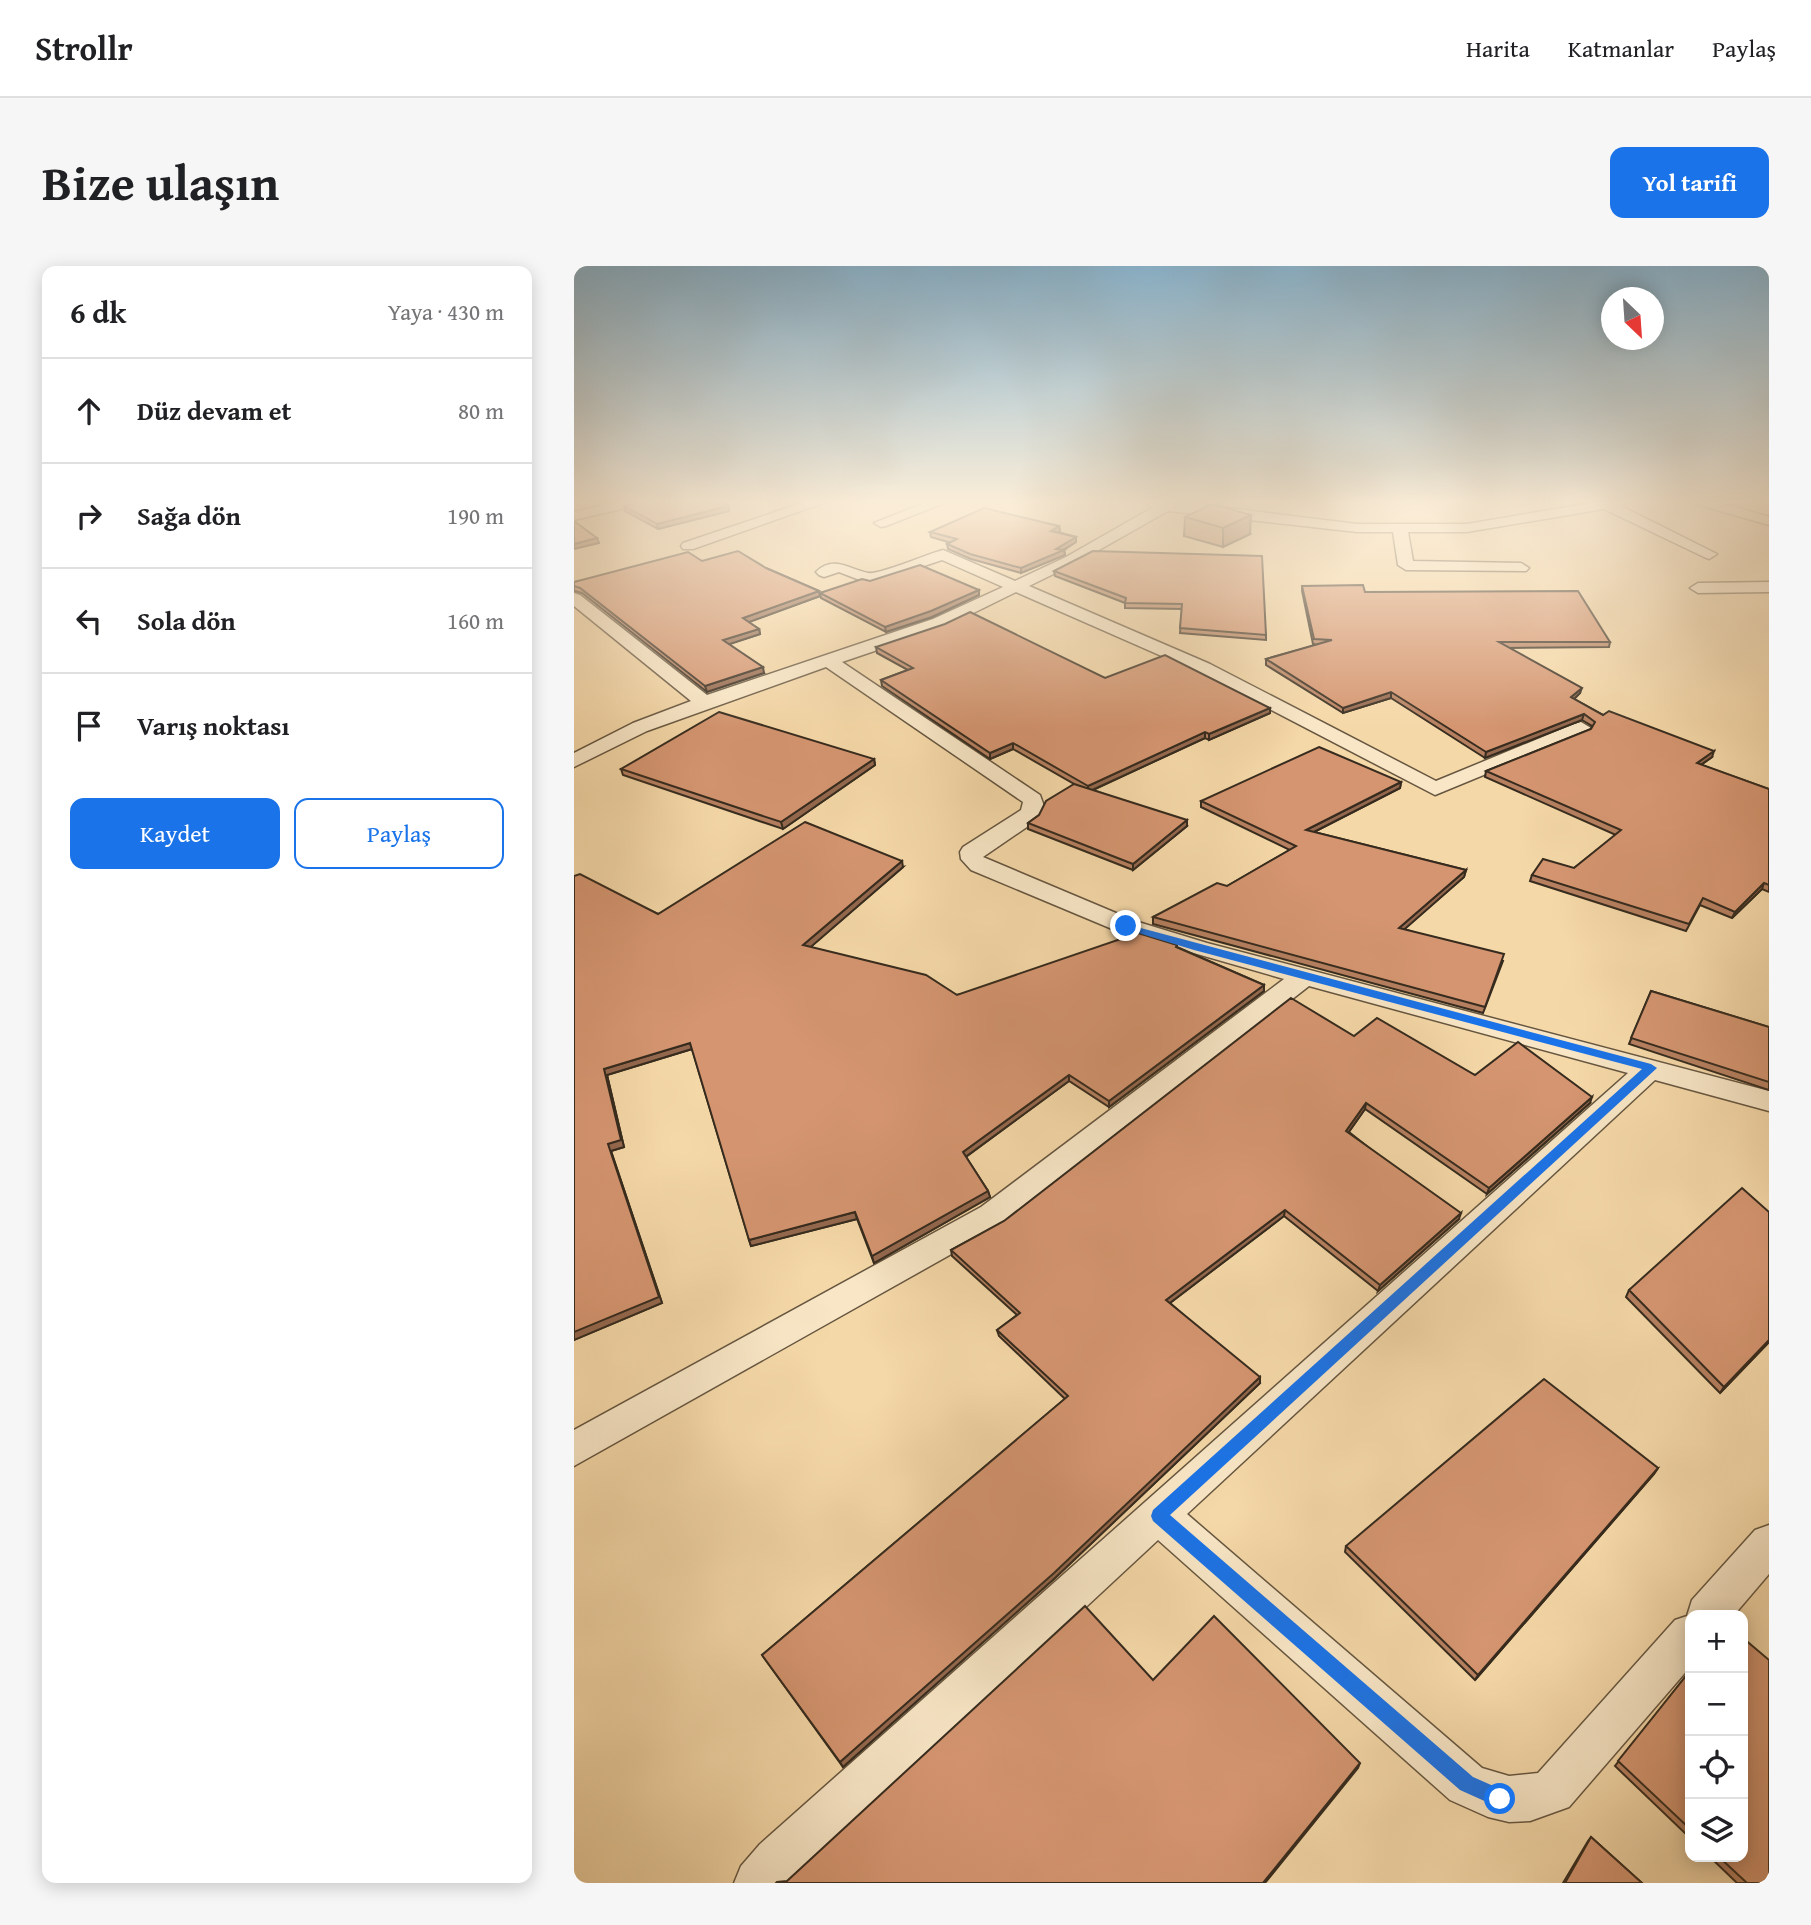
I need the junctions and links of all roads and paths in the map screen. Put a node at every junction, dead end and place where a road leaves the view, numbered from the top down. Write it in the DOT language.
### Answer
graph roads {
  1 [pos="995,577"];
  2 [pos="1035,577"];
  3 [pos="1017,587"];
  4 [pos="1769,587"];
  5 [pos="1698,588"];
  6 [pos="574,598"];
  7 [pos="830,661"];
  8 [pos="704,702"];
  9 [pos="1581,728"];
  10 [pos="574,761"];
  11 [pos="1305,976"];
  12 [pos="1651,1068"];
  13 [pos="1769,1101"];
  14 [pos="574,1449"];
  15 [pos="1158,1516"];
  16 [pos="1769,1544"];
  17 [pos="1711,1610"];
  18 [pos="1685,1641"];
  19 [pos="758,1883"];
  1 -- 3 [label="street"];
  2 -- 3 [label="street"];
  3 -- 7 [label="street"];
  3 -- 9 [label="street"];
  4 -- 5 [label="street"];
  6 -- 8 [label="street"];
  7 -- 8 [label="street"];
  7 -- 11 [label="street"];
  8 -- 10 [label="street"];
  11 -- 12 [label="street"];
  11 -- 14 [label="street"];
  12 -- 13 [label="street"];
  12 -- 15 [label="street"];
  15 -- 18 [label="street"];
  15 -- 19 [label="street"];
  16 -- 17 [label="street"];
}
